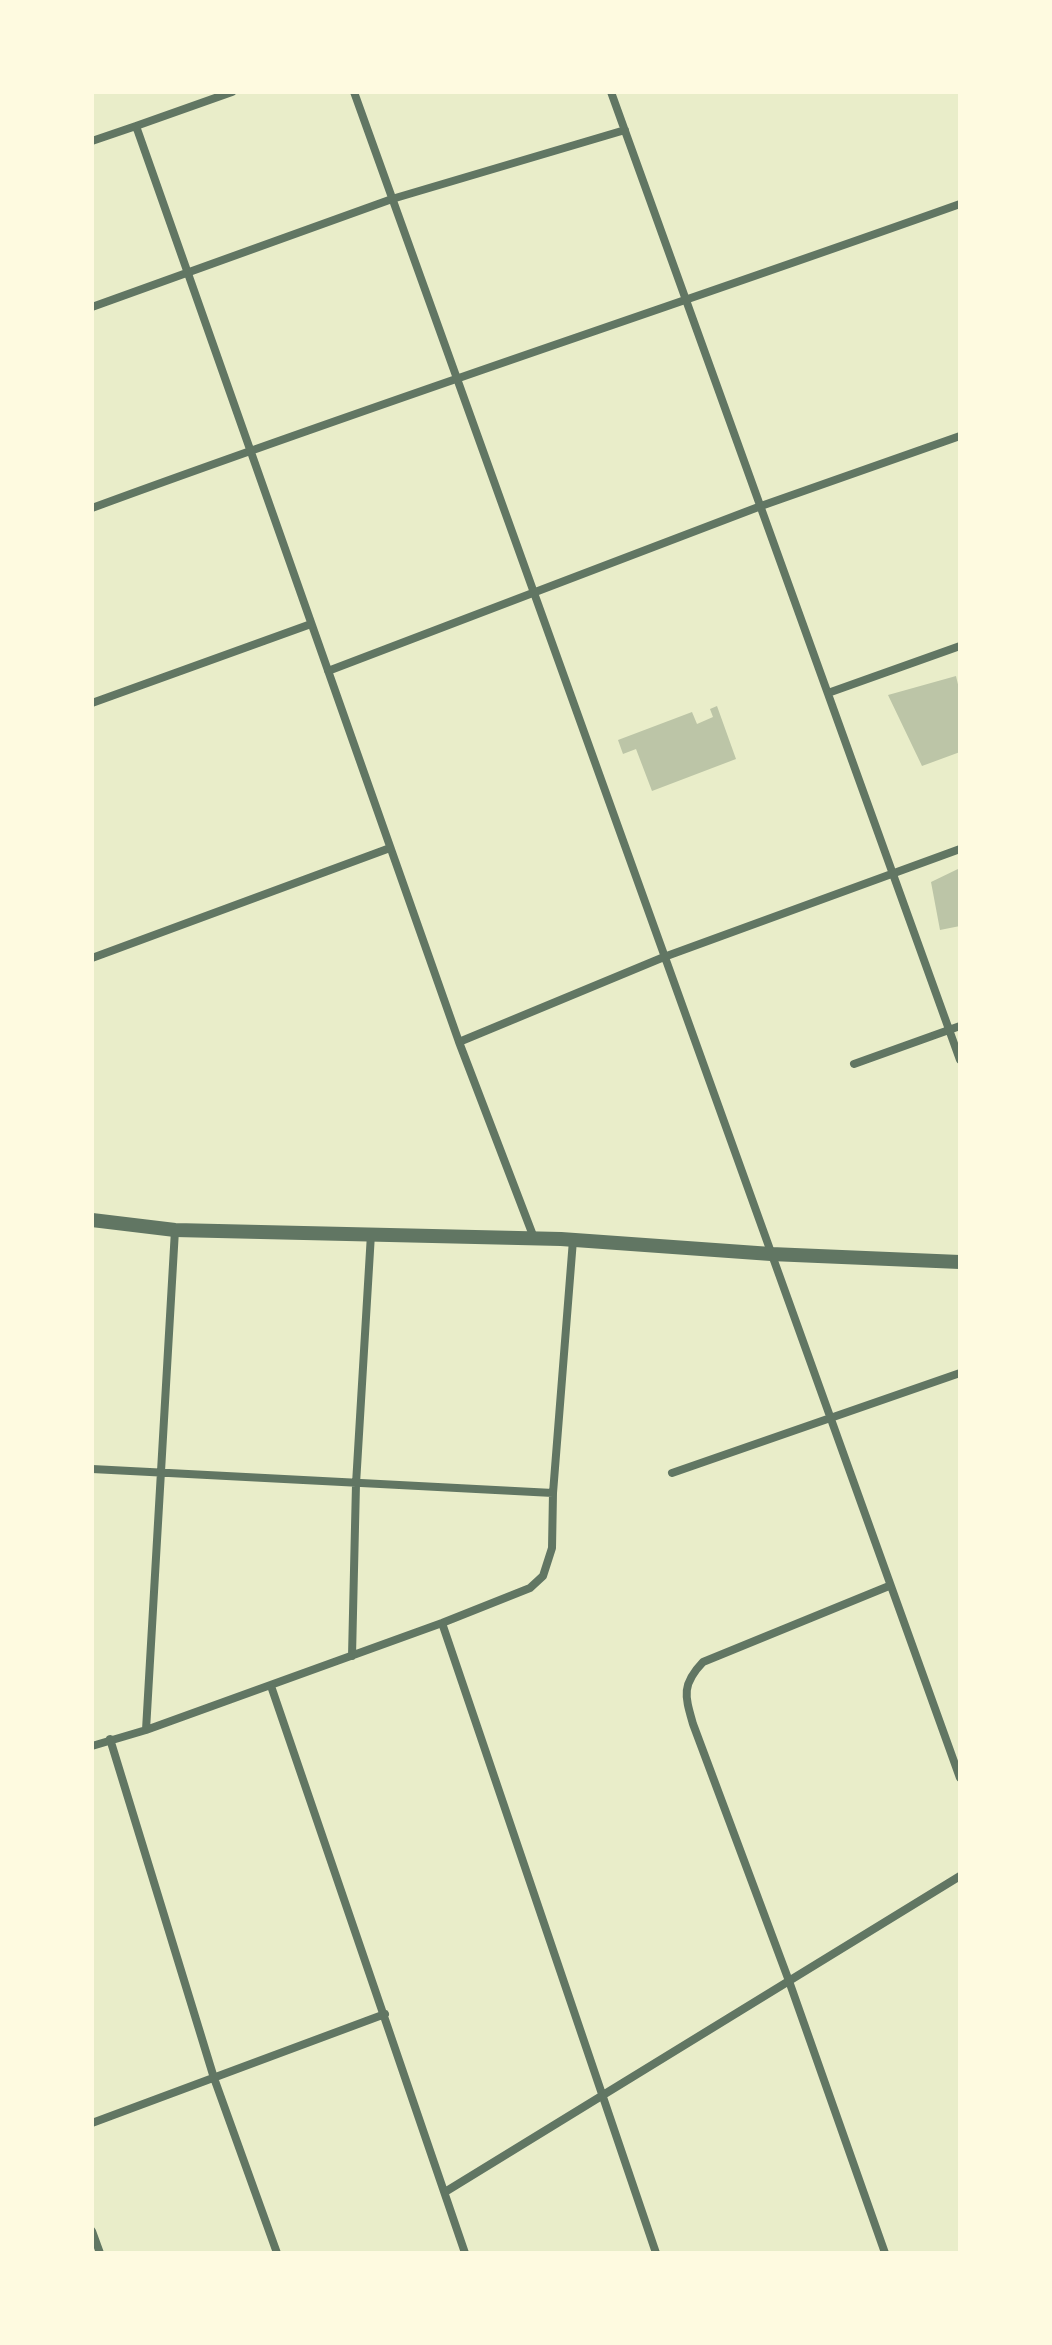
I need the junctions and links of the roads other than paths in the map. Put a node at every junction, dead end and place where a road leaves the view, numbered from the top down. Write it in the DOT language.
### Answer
graph roads {
  1 [pos="232,92"];
  2 [pos="354,92"];
  3 [pos="611,92"];
  4 [pos="136,126"];
  5 [pos="625,130"];
  6 [pos="92,141"];
  7 [pos="392,199"];
  8 [pos="960,204"];
  9 [pos="187,273"];
  10 [pos="687,301"];
  11 [pos="92,307"];
  12 [pos="457,377"];
  13 [pos="960,436"];
  14 [pos="250,450"];
  15 [pos="761,506"];
  16 [pos="92,508"];
  17 [pos="533,592"];
  18 [pos="311,624"];
  19 [pos="960,646"];
  20 [pos="328,671"];
  21 [pos="828,693"];
  22 [pos="92,703"];
  23 [pos="390,848"];
  24 [pos="960,849"];
  25 [pos="893,874"];
  26 [pos="664,957"];
  27 [pos="92,958"];
  28 [pos="960,1026"];
  29 [pos="949,1030"];
  30 [pos="459,1042"];
  31 [pos="960,1060"];
  32 [pos="854,1064"];
  33 [pos="92,1220"];
  34 [pos="175,1230"];
  35 [pos="371,1234"];
  36 [pos="534,1238"];
  37 [pos="573,1240"];
  38 [pos="771,1254"];
  39 [pos="960,1262"];
  40 [pos="960,1373"];
  41 [pos="830,1419"];
  42 [pos="92,1469"];
  43 [pos="161,1473"];
  44 [pos="672,1473"];
  45 [pos="356,1484"];
  46 [pos="553,1493"];
  47 [pos="889,1586"];
  48 [pos="442,1623"];
  49 [pos="352,1656"];
  50 [pos="271,1686"];
  51 [pos="146,1730"];
  52 [pos="110,1739"];
  53 [pos="92,1746"];
  54 [pos="960,1778"];
  55 [pos="960,1876"];
  56 [pos="789,1981"];
  57 [pos="385,2014"];
  58 [pos="214,2078"];
  59 [pos="601,2096"];
  60 [pos="92,2123"];
  61 [pos="445,2192"];
  62 [pos="92,2231"];
  63 [pos="100,2253"];
  64 [pos="277,2253"];
  65 [pos="465,2253"];
  66 [pos="656,2253"];
  67 [pos="885,2253"];
  1 -- 4 [label="street"];
  2 -- 7 [label="street"];
  3 -- 5 [label="street"];
  4 -- 6 [label="street"];
  4 -- 9 [label="street"];
  5 -- 7 [label="street"];
  5 -- 10 [label="street"];
  7 -- 9 [label="street"];
  7 -- 12 [label="street"];
  8 -- 10 [label="street"];
  9 -- 11 [label="street"];
  9 -- 14 [label="street"];
  10 -- 12 [label="street"];
  10 -- 15 [label="street"];
  12 -- 14 [label="street"];
  12 -- 17 [label="street"];
  13 -- 15 [label="street"];
  14 -- 16 [label="street"];
  14 -- 18 [label="street"];
  15 -- 17 [label="street"];
  15 -- 21 [label="street"];
  17 -- 20 [label="street"];
  17 -- 26 [label="street"];
  18 -- 20 [label="street"];
  18 -- 22 [label="street"];
  19 -- 21 [label="street"];
  20 -- 23 [label="street"];
  21 -- 25 [label="street"];
  23 -- 27 [label="street"];
  23 -- 30 [label="street"];
  24 -- 25 [label="street"];
  25 -- 26 [label="street"];
  25 -- 29 [label="street"];
  26 -- 30 [label="street"];
  26 -- 38 [label="street"];
  28 -- 29 [label="street"];
  29 -- 31 [label="street"];
  29 -- 32 [label="street"];
  30 -- 36 [label="street"];
  33 -- 34 [label="street"];
  34 -- 35 [label="street"];
  34 -- 43 [label="street"];
  35 -- 36 [label="street"];
  35 -- 45 [label="street"];
  36 -- 37 [label="street"];
  37 -- 38 [label="street"];
  37 -- 46 [label="street"];
  38 -- 39 [label="street"];
  38 -- 41 [label="street"];
  40 -- 41 [label="street"];
  41 -- 44 [label="street"];
  41 -- 47 [label="street"];
  42 -- 43 [label="street"];
  43 -- 45 [label="street"];
  43 -- 51 [label="street"];
  45 -- 46 [label="street"];
  45 -- 49 [label="street"];
  46 -- 48 [label="street"];
  47 -- 54 [label="street"];
  47 -- 56 [label="street"];
  48 -- 49 [label="street"];
  48 -- 59 [label="street"];
  49 -- 50 [label="street"];
  50 -- 51 [label="street"];
  50 -- 57 [label="street"];
  51 -- 52 [label="street"];
  52 -- 53 [label="street"];
  52 -- 58 [label="street"];
  55 -- 56 [label="street"];
  56 -- 59 [label="street"];
  56 -- 67 [label="street"];
  57 -- 58 [label="street"];
  57 -- 61 [label="street"];
  58 -- 60 [label="street"];
  58 -- 64 [label="street"];
  59 -- 61 [label="street"];
  59 -- 66 [label="street"];
  61 -- 65 [label="street"];
  62 -- 63 [label="street"];
}
